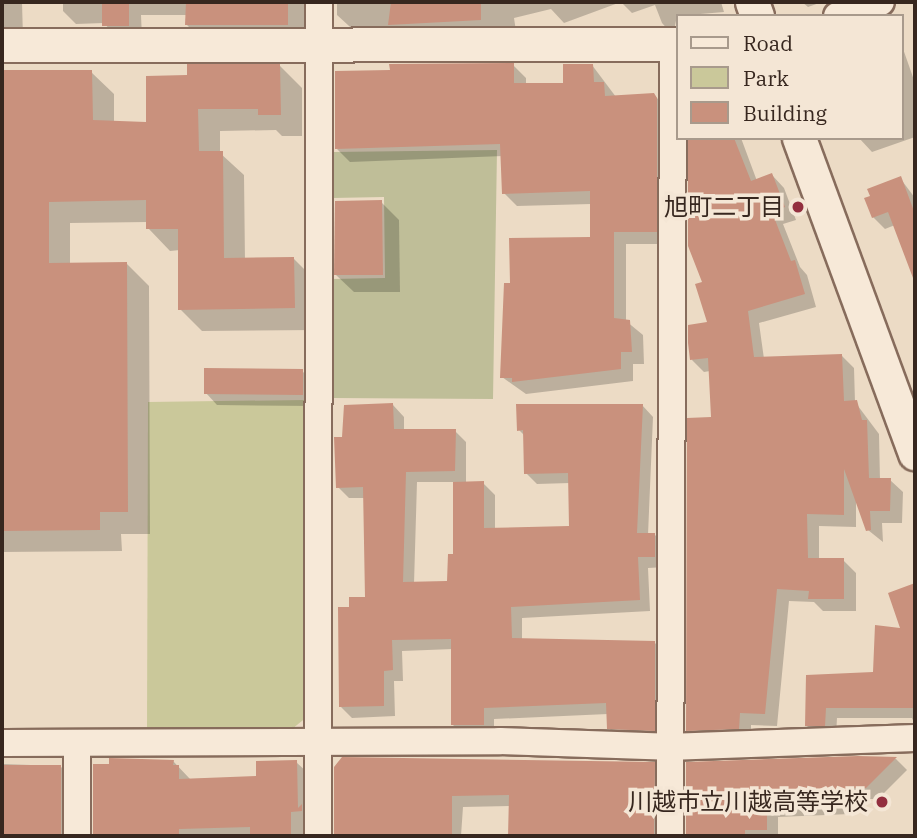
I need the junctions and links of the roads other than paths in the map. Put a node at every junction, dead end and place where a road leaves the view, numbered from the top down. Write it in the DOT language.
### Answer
graph roads {
  1 [pos="319,2"];
  2 [pos="881,2"];
  3 [pos="843,14"];
  4 [pos="675,44"];
  5 [pos="2,46"];
  6 [pos="319,47"];
  7 [pos="800,140"];
  8 [pos="915,453"];
  9 [pos="915,738"];
  10 [pos="319,742"];
  11 [pos="2,743"];
  12 [pos="77,744"];
  13 [pos="668,747"];
  14 [pos="77,836"];
  15 [pos="318,836"];
  16 [pos="670,836"];
  1 -- 6 [label="street"];
  2 -- 3 [label="street"];
  4 -- 6 [label="street"];
  4 -- 13 [label="street"];
  5 -- 6 [label="street"];
  6 -- 10 [label="street"];
  7 -- 8 [label="street"];
  9 -- 13 [label="street"];
  10 -- 12 [label="street"];
  10 -- 13 [label="street"];
  10 -- 15 [label="street"];
  11 -- 12 [label="street"];
  12 -- 14 [label="street"];
  13 -- 16 [label="street"];
}
